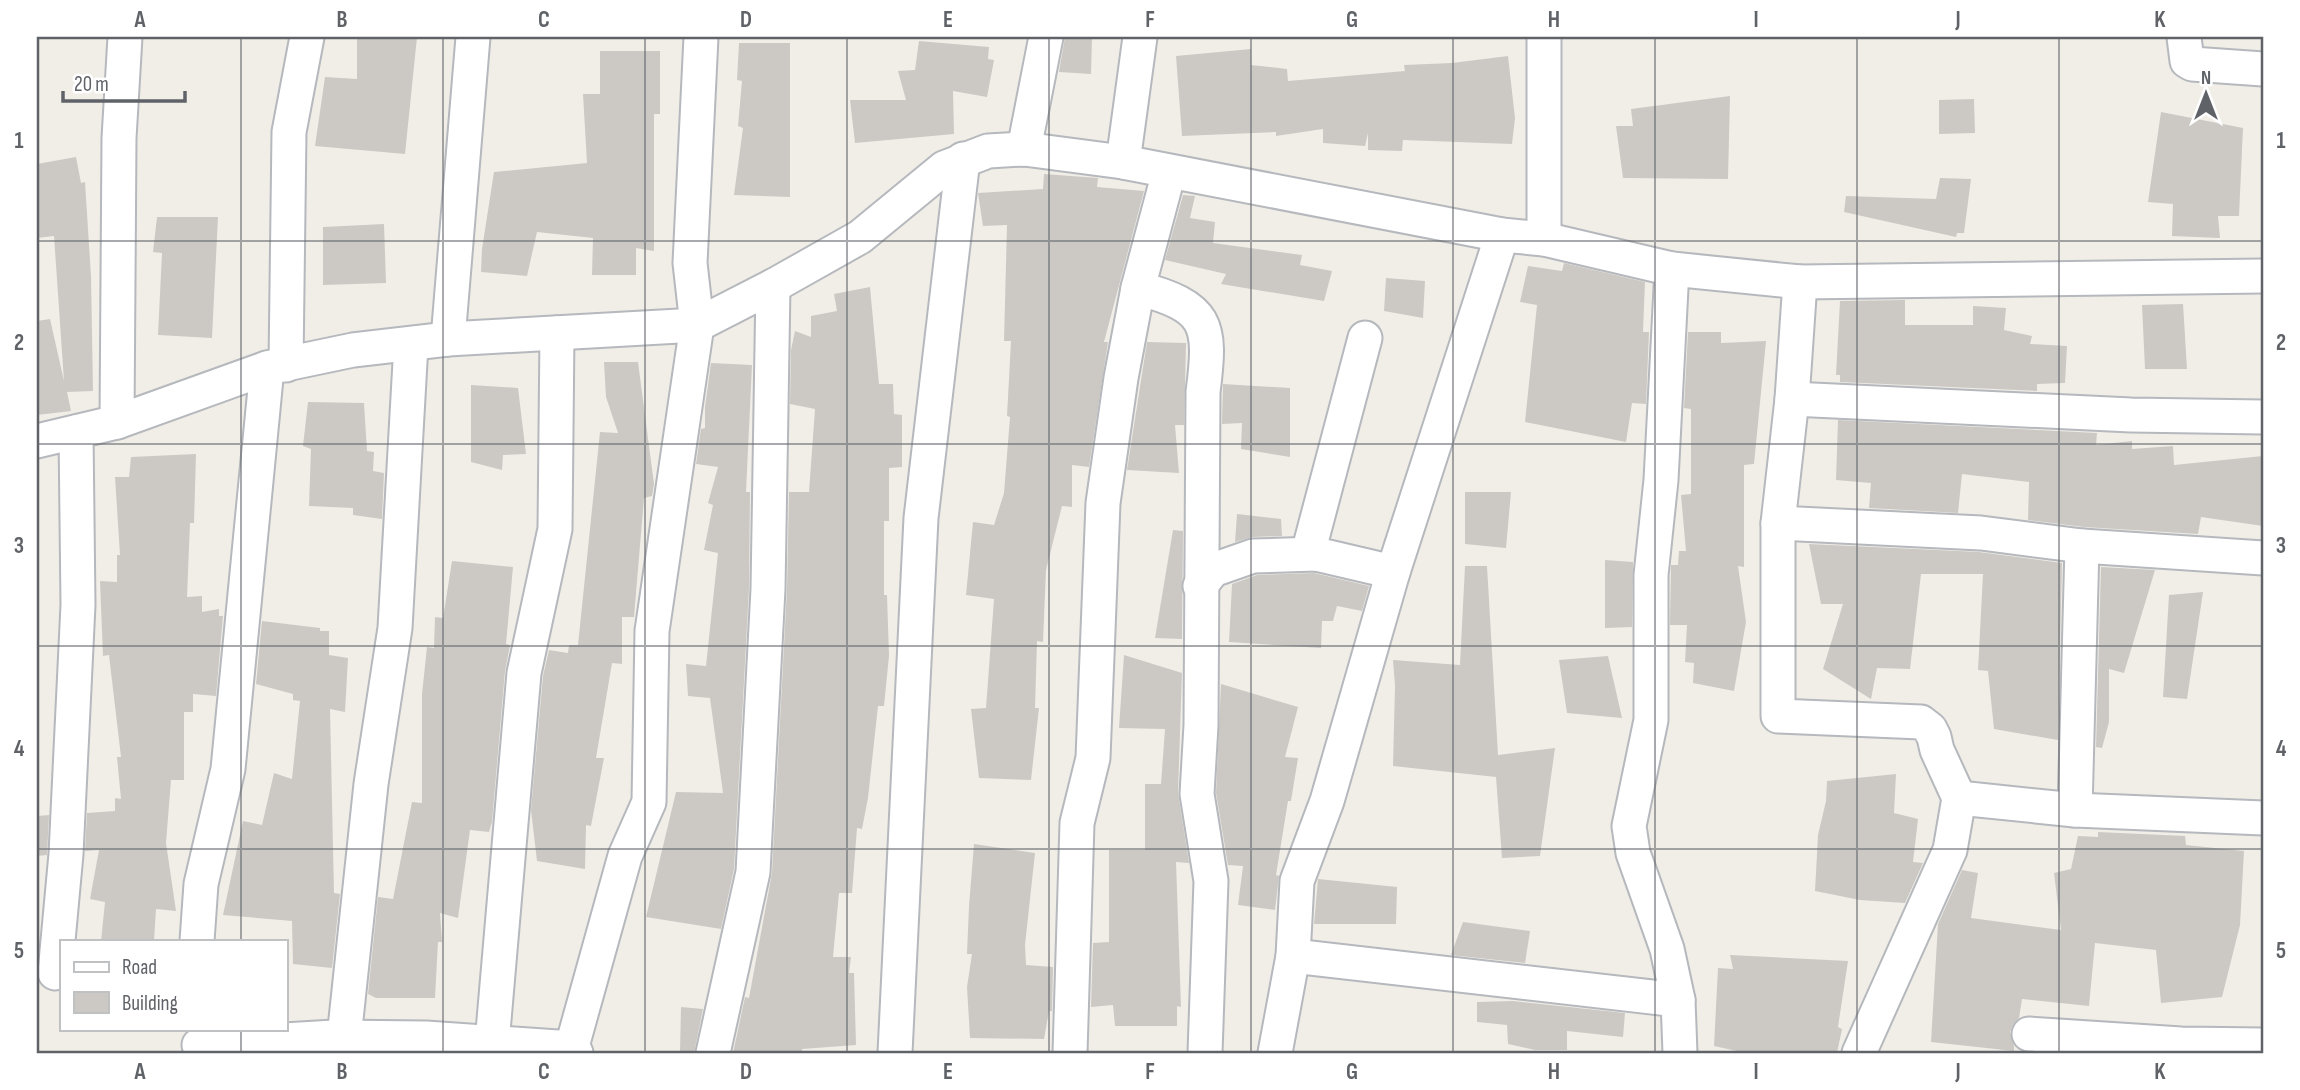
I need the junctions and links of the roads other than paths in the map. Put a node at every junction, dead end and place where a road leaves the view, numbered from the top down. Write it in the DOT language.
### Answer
graph roads {
  1 [pos="125,37"];
  2 [pos="307,37"];
  3 [pos="473,37"];
  4 [pos="701,37"];
  5 [pos="1046,37"];
  6 [pos="1140,37"];
  7 [pos="1544,37"];
  8 [pos="2184,37"];
  9 [pos="2263,69"];
  10 [pos="1024,149"];
  11 [pos="963,159"];
  12 [pos="1123,162"];
  13 [pos="1169,172"];
  14 [pos="1502,235"];
  15 [pos="1544,239"];
  16 [pos="1672,269"];
  17 [pos="2263,276"];
  18 [pos="1800,282"];
  19 [pos="773,286"];
  20 [pos="1138,288"];
  21 [pos="697,325"];
  22 [pos="557,334"];
  23 [pos="1364,338"];
  24 [pos="448,339"];
  25 [pos="411,344"];
  26 [pos="277,367"];
  27 [pos="1792,399"];
  28 [pos="2263,417"];
  29 [pos="117,422"];
  30 [pos="76,432"];
  31 [pos="37,441"];
  32 [pos="1778,523"];
  33 [pos="2082,546"];
  34 [pos="1316,554"];
  35 [pos="2263,558"];
  36 [pos="1393,572"];
  37 [pos="1200,586"];
  38 [pos="1959,797"];
  39 [pos="2075,810"];
  40 [pos="2263,818"];
  41 [pos="197,940"];
  42 [pos="1293,956"];
  43 [pos="55,973"];
  44 [pos="1678,1000"];
  45 [pos="2029,1034"];
  46 [pos="344,1038"];
  47 [pos="199,1042"];
  48 [pos="492,1042"];
  49 [pos="2263,1045"];
  50 [pos="426,1046"];
  51 [pos="573,1052"];
  52 [pos="713,1053"];
  53 [pos="895,1053"];
  54 [pos="1070,1053"];
  55 [pos="1205,1053"];
  56 [pos="1275,1053"];
  57 [pos="1680,1053"];
  58 [pos="1859,1053"];
  1 -- 29 [label="street"];
  2 -- 26 [label="street"];
  3 -- 24 [label="street"];
  4 -- 21 [label="street"];
  5 -- 10 [label="street"];
  6 -- 12 [label="street"];
  7 -- 15 [label="street"];
  8 -- 9 [label="street"];
  10 -- 11 [label="street"];
  10 -- 12 [label="street"];
  11 -- 19 [label="street"];
  11 -- 53 [label="street"];
  12 -- 13 [label="street"];
  13 -- 14 [label="street"];
  13 -- 20 [label="street"];
  14 -- 15 [label="street"];
  14 -- 36 [label="street"];
  15 -- 16 [label="street"];
  16 -- 18 [label="street"];
  16 -- 44 [label="street"];
  17 -- 18 [label="street"];
  18 -- 27 [label="street"];
  19 -- 21 [label="street"];
  19 -- 52 [label="street"];
  20 -- 37 [label="street"];
  20 -- 54 [label="street"];
  21 -- 22 [label="street"];
  21 -- 51 [label="street"];
  22 -- 24 [label="street"];
  22 -- 48 [label="street"];
  23 -- 34 [label="street"];
  24 -- 25 [label="street"];
  25 -- 26 [label="street"];
  25 -- 46 [label="street"];
  26 -- 29 [label="street"];
  26 -- 41 [label="street"];
  27 -- 28 [label="street"];
  27 -- 32 [label="street"];
  29 -- 30 [label="street"];
  30 -- 31 [label="street"];
  30 -- 43 [label="street"];
  32 -- 33 [label="street"];
  32 -- 38 [label="street"];
  33 -- 35 [label="street"];
  33 -- 39 [label="street"];
  34 -- 36 [label="street"];
  34 -- 37 [label="street"];
  36 -- 42 [label="street"];
  37 -- 55 [label="street"];
  38 -- 39 [label="street"];
  38 -- 58 [label="street"];
  39 -- 40 [label="street"];
  42 -- 44 [label="street"];
  42 -- 56 [label="street"];
  44 -- 57 [label="street"];
  45 -- 49 [label="street"];
  46 -- 47 [label="street"];
  46 -- 50 [label="street"];
  48 -- 50 [label="street"];
  48 -- 51 [label="street"];
}
